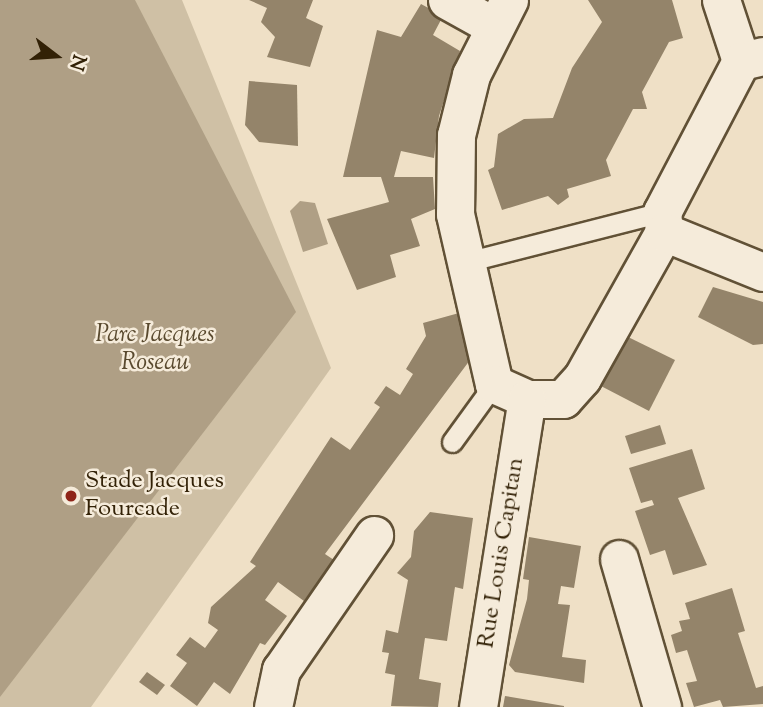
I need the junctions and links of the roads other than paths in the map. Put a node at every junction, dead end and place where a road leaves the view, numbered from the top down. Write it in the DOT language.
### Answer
graph roads {
  1 [pos="447,0"];
  2 [pos="720,0"];
  3 [pos="501,12"];
  4 [pos="752,58"];
  5 [pos="663,222"];
  6 [pos="466,262"];
  7 [pos="763,272"];
  8 [pos="494,384"];
  9 [pos="527,399"];
  10 [pos="452,442"];
  11 [pos="374,535"];
  12 [pos="619,559"];
  13 [pos="272,707"];
  14 [pos="478,707"];
  15 [pos="662,707"];
  1 -- 3 [label="street"];
  2 -- 4 [label="street"];
  3 -- 6 [label="street"];
  4 -- 5 [label="street"];
  5 -- 6 [label="lane"];
  5 -- 7 [label="street"];
  5 -- 9 [label="street"];
  6 -- 8 [label="street"];
  8 -- 9 [label="street"];
  8 -- 10 [label="lane"];
  9 -- 14 [label="street, Rue Louis Capitan"];
  11 -- 13 [label="street"];
  12 -- 15 [label="street"];
}
